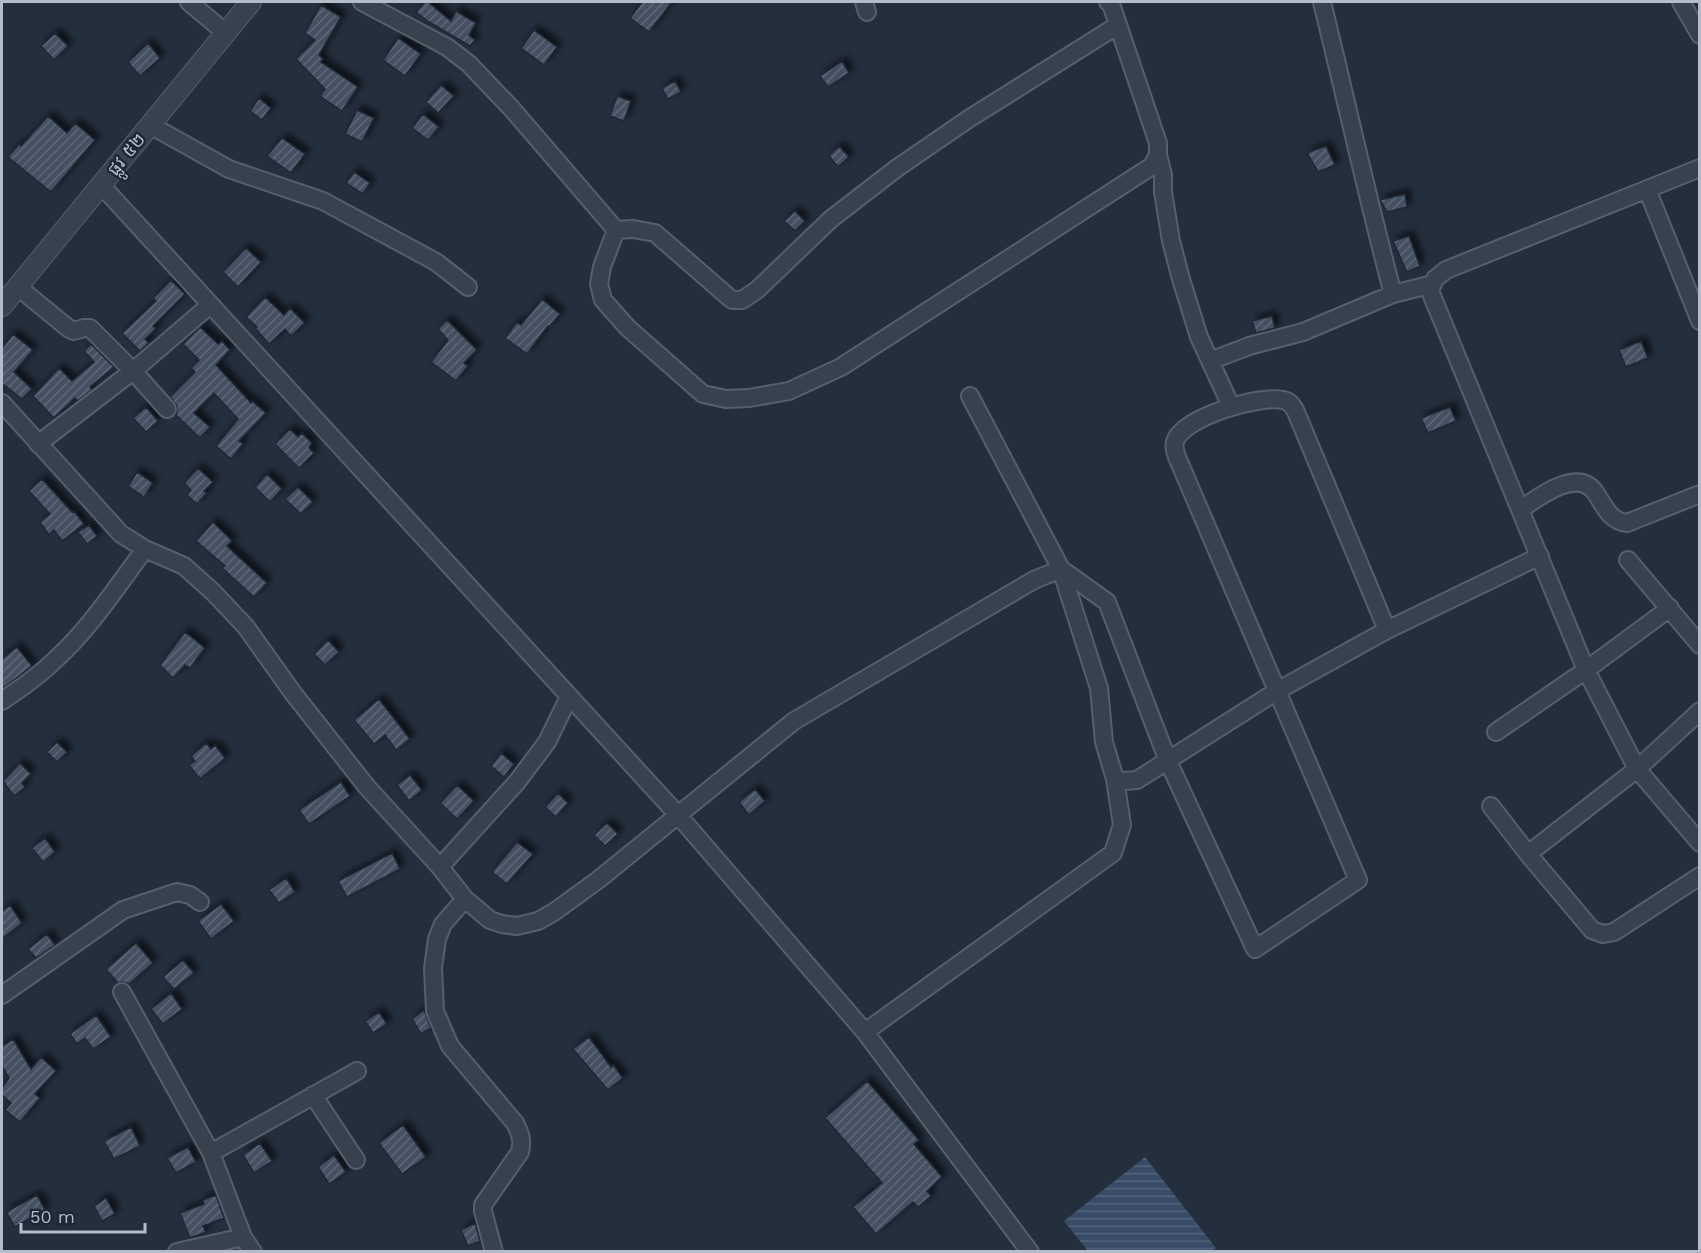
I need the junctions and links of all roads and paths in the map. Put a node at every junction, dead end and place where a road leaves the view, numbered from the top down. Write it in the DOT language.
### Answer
graph roads {
  1 [pos="189,2"];
  2 [pos="251,2"];
  3 [pos="362,2"];
  4 [pos="1108,2"];
  5 [pos="1322,2"];
  6 [pos="1681,2"];
  7 [pos="1118,25"];
  8 [pos="226,33"];
  9 [pos="1700,35"];
  10 [pos="150,125"];
  11 [pos="1158,155"];
  12 [pos="1700,168"];
  13 [pos="101,185"];
  14 [pos="1647,189"];
  15 [pos="616,230"];
  16 [pos="1433,284"];
  17 [pos="18,287"];
  18 [pos="468,287"];
  19 [pos="1393,294"];
  20 [pos="210,304"];
  21 [pos="2,306"];
  22 [pos="1700,321"];
  23 [pos="1210,361"];
  24 [pos="133,371"];
  25 [pos="970,396"];
  26 [pos="2,403"];
  27 [pos="1231,406"];
  28 [pos="167,409"];
  29 [pos="38,444"];
  30 [pos="1700,494"];
  31 [pos="1520,510"];
  32 [pos="145,549"];
  33 [pos="1540,556"];
  34 [pos="1628,560"];
  35 [pos="1061,568"];
  36 [pos="1670,608"];
  37 [pos="1387,630"];
  38 [pos="1700,645"];
  39 [pos="1586,670"];
  40 [pos="1277,691"];
  41 [pos="569,697"];
  42 [pos="2,702"];
  43 [pos="1700,711"];
  44 [pos="1496,732"];
  45 [pos="1168,761"];
  46 [pos="1637,769"];
  47 [pos="1115,779"];
  48 [pos="1491,806"];
  49 [pos="678,815"];
  50 [pos="1700,843"];
  51 [pos="1528,854"];
  52 [pos="440,867"];
  53 [pos="1700,876"];
  54 [pos="465,899"];
  55 [pos="200,902"];
  56 [pos="122,992"];
  57 [pos="2,995"];
  58 [pos="865,1032"];
  59 [pos="357,1071"];
  60 [pos="313,1095"];
  61 [pos="211,1153"];
  62 [pos="356,1160"];
  63 [pos="243,1237"];
  64 [pos="177,1251"];
  65 [pos="254,1251"];
  66 [pos="494,1251"];
  67 [pos="1030,1251"];
  1 -- 8 [label="street"];
  2 -- 8 [label="street, ផ្លូវ ៥២"];
  3 -- 15 [label="street"];
  4 -- 7 [label="street"];
  5 -- 19 [label="street"];
  6 -- 9 [label="street"];
  7 -- 11 [label="street"];
  7 -- 15 [label="street"];
  8 -- 10 [label="street, ផ្លូវ ៥២"];
  10 -- 13 [label="street, ផ្លូវ ៥២"];
  10 -- 18 [label="street"];
  11 -- 15 [label="street"];
  11 -- 23 [label="street"];
  12 -- 14 [label="street"];
  13 -- 17 [label="street, ផ្លូវ ៥២"];
  13 -- 20 [label="street"];
  14 -- 16 [label="street"];
  14 -- 22 [label="street"];
  16 -- 19 [label="street"];
  16 -- 31 [label="street"];
  17 -- 21 [label="street, ផ្លូវ ៥២"];
  17 -- 24 [label="street"];
  19 -- 23 [label="street"];
  20 -- 24 [label="street"];
  20 -- 41 [label="street"];
  23 -- 27 [label="street"];
  24 -- 28 [label="street"];
  24 -- 29 [label="street"];
  25 -- 35 [label="street"];
  26 -- 29 [label="street"];
  27 -- 37 [label="street"];
  27 -- 40 [label="street"];
  29 -- 32 [label="street"];
  30 -- 31 [label="street"];
  31 -- 33 [label="street"];
  32 -- 42 [label="street"];
  32 -- 52 [label="street"];
  33 -- 37 [label="street"];
  33 -- 39 [label="street"];
  34 -- 36 [label="street"];
  35 -- 45 [label="street"];
  35 -- 47 [label="street"];
  35 -- 49 [label="street"];
  36 -- 38 [label="street"];
  36 -- 39 [label="street"];
  37 -- 40 [label="street"];
  39 -- 44 [label="street"];
  39 -- 46 [label="street"];
  40 -- 45 [label="street"];
  40 -- 45 [label="street"];
  41 -- 49 [label="street"];
  41 -- 52 [label="street"];
  43 -- 46 [label="street"];
  45 -- 47 [label="street"];
  46 -- 50 [label="street"];
  46 -- 51 [label="street"];
  47 -- 58 [label="street"];
  48 -- 51 [label="street"];
  49 -- 54 [label="street"];
  49 -- 58 [label="street"];
  51 -- 53 [label="street"];
  52 -- 54 [label="street"];
  54 -- 66 [label="street"];
  55 -- 57 [label="street"];
  56 -- 61 [label="street"];
  58 -- 67 [label="street"];
  59 -- 60 [label="street"];
  60 -- 61 [label="street"];
  60 -- 62 [label="street"];
  61 -- 63 [label="street"];
  63 -- 64 [label="street"];
  63 -- 65 [label="street"];
}
